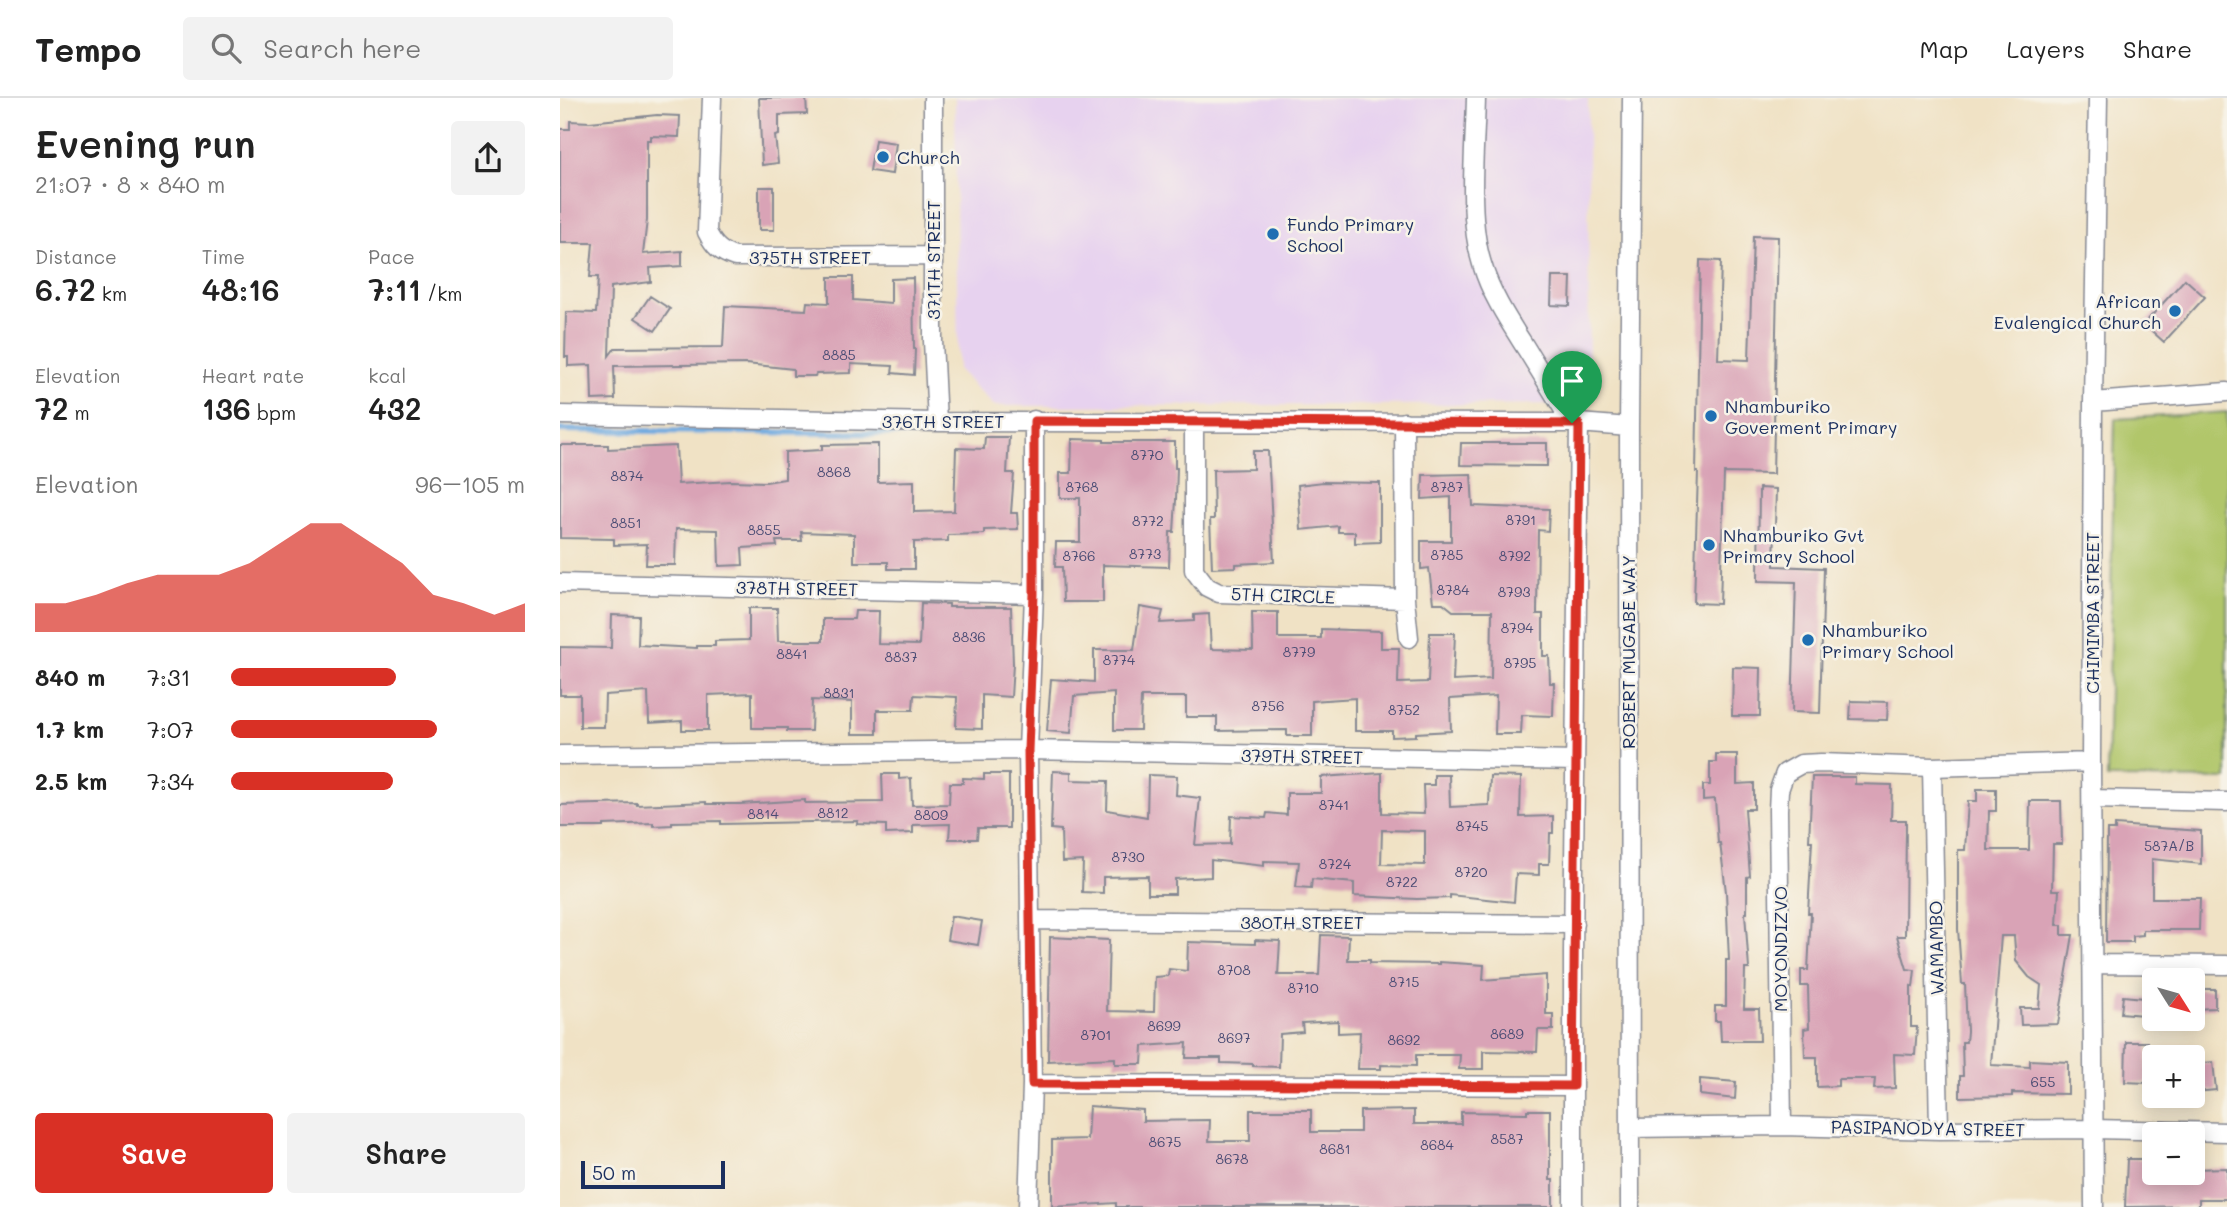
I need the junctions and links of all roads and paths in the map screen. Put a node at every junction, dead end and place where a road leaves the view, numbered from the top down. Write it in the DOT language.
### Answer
graph roads {
  1 [pos="712,98"];
  2 [pos="933,98"];
  3 [pos="1476,98"];
  4 [pos="1632,98"];
  5 [pos="2098,98"];
  6 [pos="933,256"];
  7 [pos="2227,392"];
  8 [pos="2093,402"];
  9 [pos="560,415"];
  10 [pos="1034,421"];
  11 [pos="1194,421"];
  12 [pos="937,422"];
  13 [pos="1404,422"];
  14 [pos="1575,423"];
  15 [pos="1629,427"];
  16 [pos="560,583"];
  17 [pos="1034,594"];
  18 [pos="1405,599"];
  19 [pos="1409,638"];
  20 [pos="1028,750"];
  21 [pos="560,755"];
  22 [pos="1575,761"];
  23 [pos="2091,762"];
  24 [pos="1932,767"];
  25 [pos="2092,799"];
  26 [pos="2227,802"];
  27 [pos="1030,920"];
  28 [pos="1574,924"];
  29 [pos="2092,964"];
  30 [pos="2227,965"];
  31 [pos="1032,1084"];
  32 [pos="1573,1086"];
  33 [pos="1782,1126"];
  34 [pos="1630,1128"];
  35 [pos="2094,1129"];
  36 [pos="1939,1130"];
  37 [pos="2227,1132"];
  38 [pos="1028,1207"];
  39 [pos="1573,1207"];
  40 [pos="1630,1207"];
  41 [pos="2094,1207"];
  1 -- 6 [label="street, 375TH STREET"];
  2 -- 6 [label="street, 371TH STREET"];
  3 -- 14 [label="street"];
  4 -- 15 [label="street, ROBERT MUGABE WAY"];
  5 -- 8 [label="street, CHIMIMBA STREET"];
  6 -- 12 [label="street, 371TH STREET"];
  7 -- 8 [label="street"];
  8 -- 23 [label="street, CHIMIMBA STREET"];
  9 -- 12 [label="street, 376TH STREET"];
  10 -- 11 [label="street, 376TH STREET"];
  10 -- 12 [label="street, 376TH STREET"];
  10 -- 17 [label="street"];
  11 -- 13 [label="street, 376TH STREET"];
  11 -- 18 [label="street, 5TH CIRCLE"];
  13 -- 14 [label="street, 376TH STREET"];
  13 -- 18 [label="street"];
  14 -- 15 [label="street, 376TH STREET"];
  14 -- 22 [label="street"];
  15 -- 34 [label="street, ROBERT MUGABE WAY"];
  16 -- 17 [label="street, 378TH STREET"];
  17 -- 20 [label="street"];
  18 -- 19 [label="street"];
  20 -- 21 [label="street, 379TH STREET"];
  20 -- 22 [label="street, 379TH STREET"];
  20 -- 27 [label="street"];
  22 -- 28 [label="street"];
  23 -- 24 [label="street"];
  23 -- 25 [label="street, CHIMIMBA STREET"];
  24 -- 33 [label="street, MOYONDIZVO"];
  24 -- 36 [label="street, WAMAMBO"];
  25 -- 26 [label="street"];
  25 -- 29 [label="street, CHIMIMBA STREET"];
  27 -- 28 [label="street, 380TH STREET"];
  27 -- 31 [label="street"];
  28 -- 32 [label="street"];
  29 -- 30 [label="street"];
  29 -- 35 [label="street, CHIMIMBA STREET"];
  31 -- 32 [label="street"];
  31 -- 38 [label="street"];
  32 -- 39 [label="street"];
  33 -- 34 [label="street, PASIPANODYA STREET"];
  33 -- 36 [label="street, PASIPANODYA STREET"];
  34 -- 40 [label="street, ROBERT MUGABE WAY"];
  35 -- 36 [label="street, PASIPANODYA STREET"];
  35 -- 37 [label="street, PASIPANODYA STREET"];
  35 -- 41 [label="street, CHIMIMBA STREET"];
}
